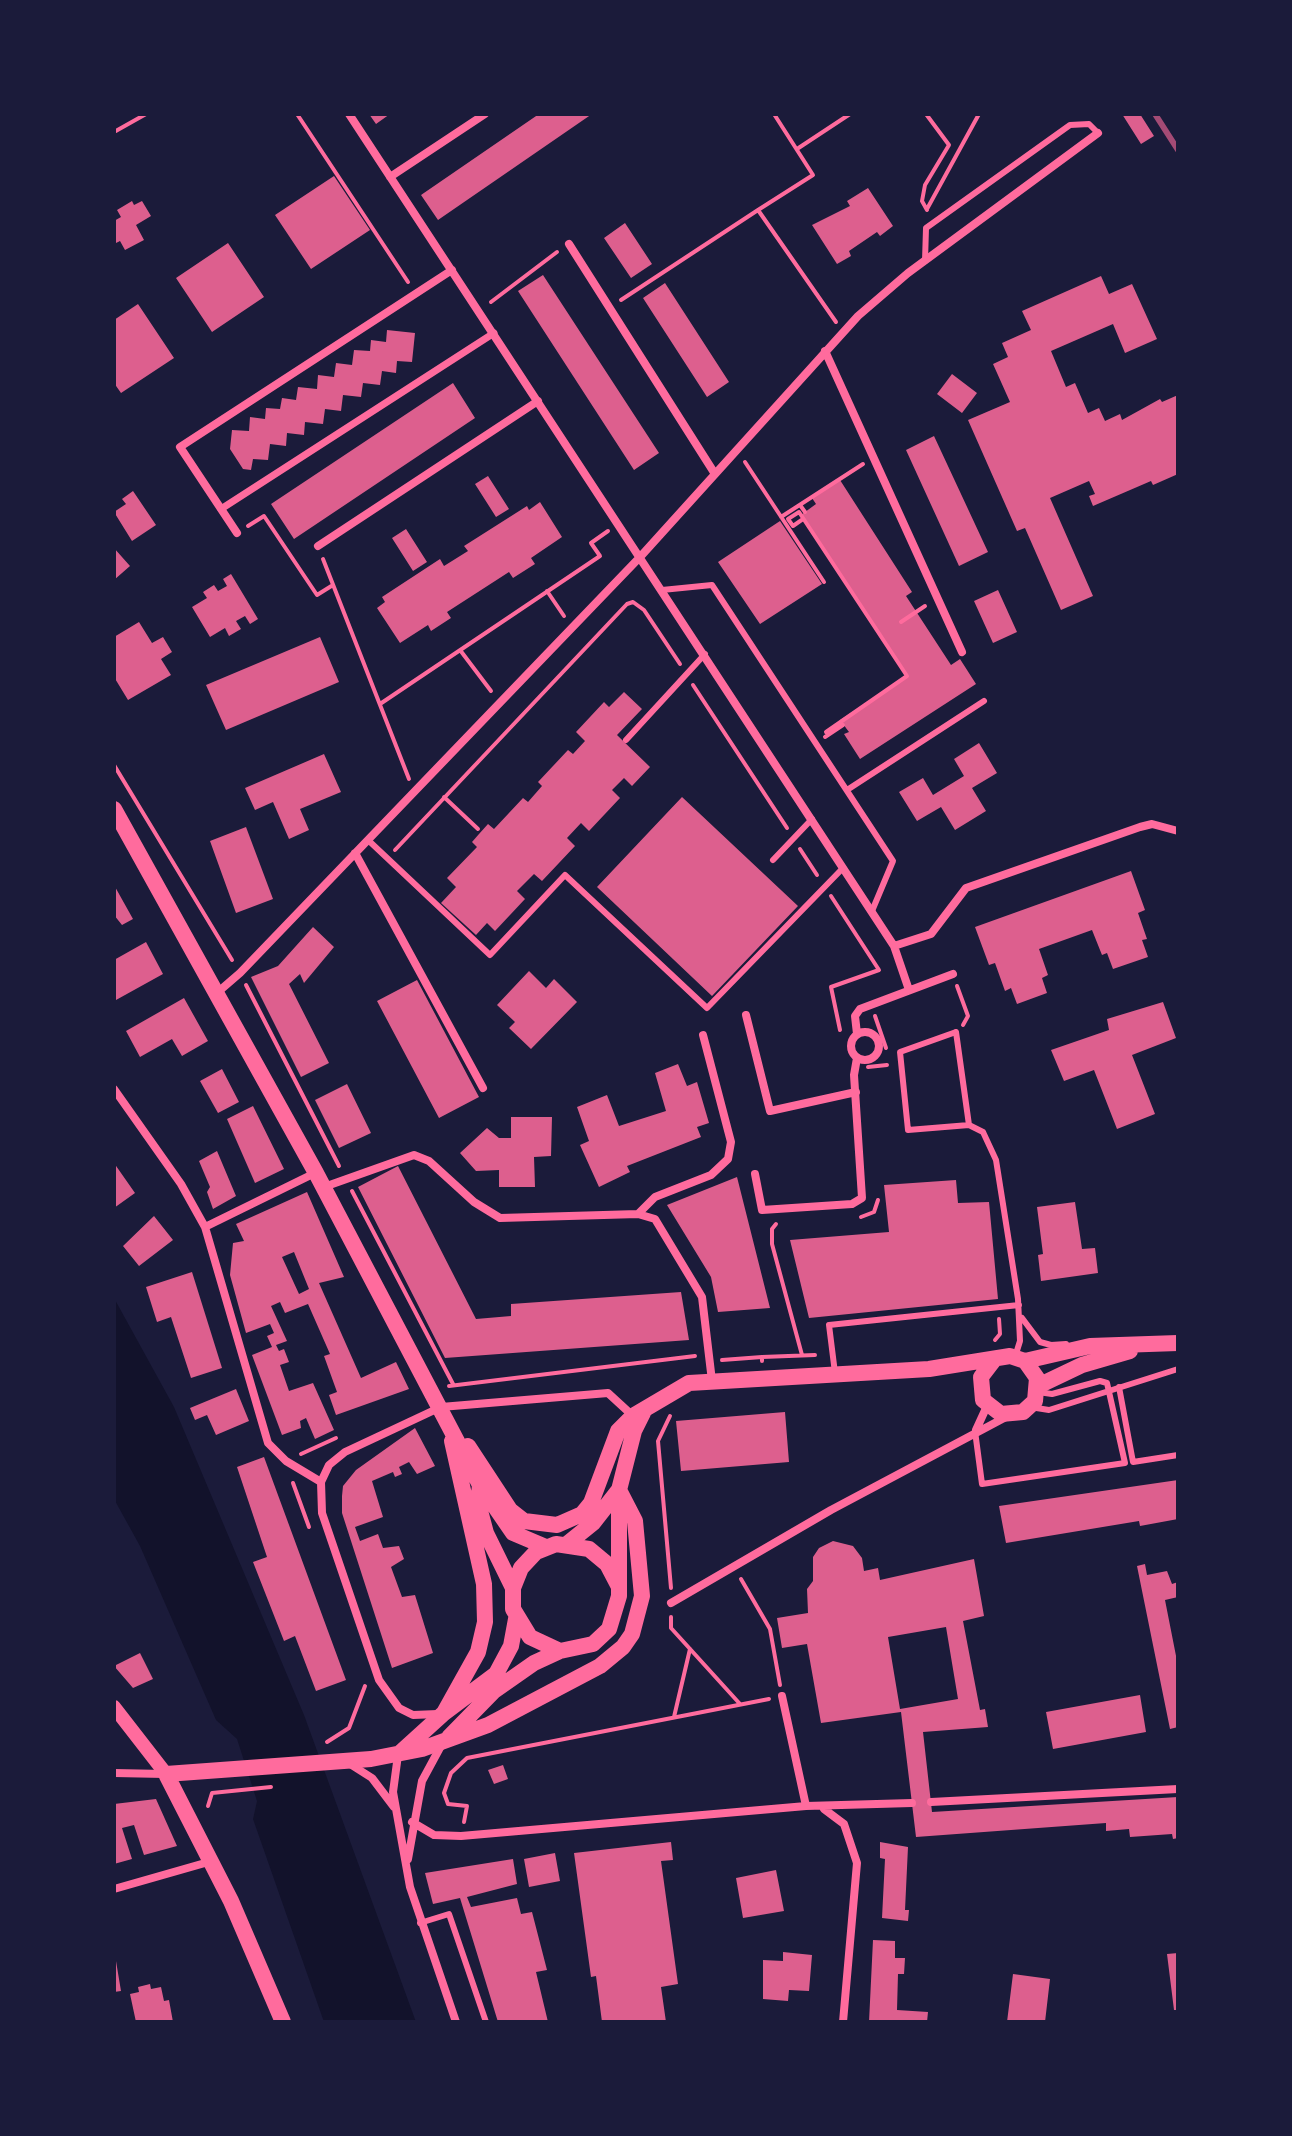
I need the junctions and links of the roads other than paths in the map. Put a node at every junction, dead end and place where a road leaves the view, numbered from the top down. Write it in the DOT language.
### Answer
graph roads {
  1 [pos="349,114"];
  2 [pos="485,114"];
  3 [pos="1098,133"];
  4 [pos="390,177"];
  5 [pos="569,244"];
  6 [pos="925,261"];
  7 [pos="452,270"];
  8 [pos="494,333"];
  9 [pos="825,351"];
  10 [pos="538,401"];
  11 [pos="715,474"];
  12 [pos="221,509"];
  13 [pos="237,533"];
  14 [pos="318,546"];
  15 [pos="641,556"];
  16 [pos="662,590"];
  17 [pos="962,652"];
  18 [pos="705,654"];
  19 [pos="984,701"];
  20 [pos="626,740"];
  21 [pos="847,790"];
  22 [pos="114,809"];
  23 [pos="812,819"];
  24 [pos="1178,831"];
  25 [pos="121,836"];
  26 [pos="368,840"];
  27 [pos="355,853"];
  28 [pos="773,860"];
  29 [pos="843,868"];
  30 [pos="872,911"];
  31 [pos="894,946"];
  32 [pos="953,974"];
  33 [pos="909,990"];
  34 [pos="218,992"];
  35 [pos="746,1015"];
  36 [pos="857,1034"];
  37 [pos="703,1035"];
  38 [pos="857,1058"];
  39 [pos="483,1088"];
  40 [pos="114,1089"];
  41 [pos="856,1092"];
  42 [pos="969,1125"];
  43 [pos="755,1174"];
  44 [pos="320,1180"];
  45 [pos="638,1214"];
  46 [pos="205,1227"];
  47 [pos="1019,1309"];
  48 [pos="1178,1343"];
  49 [pos="1133,1345"];
  50 [pos="1020,1359"];
  51 [pos="994,1360"];
  52 [pos="929,1369"];
  53 [pos="1178,1369"];
  54 [pos="835,1373"];
  55 [pos="981,1377"];
  56 [pos="712,1381"];
  57 [pos="1119,1387"];
  58 [pos="1110,1390"];
  59 [pos="1035,1395"];
  60 [pos="437,1400"];
  61 [pos="652,1403"];
  62 [pos="987,1406"];
  63 [pos="633,1416"];
  64 [pos="1008,1416"];
  65 [pos="450,1423"];
  66 [pos="975,1431"];
  67 [pos="1178,1455"];
  68 [pos="321,1482"];
  69 [pos="480,1485"];
  70 [pos="619,1490"];
  71 [pos="567,1544"];
  72 [pos="546,1547"];
  73 [pos="618,1585"];
  74 [pos="513,1588"];
  75 [pos="671,1603"];
  76 [pos="516,1619"];
  77 [pos="560,1651"];
  78 [pos="782,1696"];
  79 [pos="114,1707"];
  80 [pos="444,1713"];
  81 [pos="445,1741"];
  82 [pos="398,1755"];
  83 [pos="336,1761"];
  84 [pos="166,1774"];
  85 [pos="114,1775"];
  86 [pos="1178,1789"];
  87 [pos="931,1802"];
  88 [pos="912,1803"];
  89 [pos="806,1806"];
  90 [pos="819,1807"];
  91 [pos="395,1809"];
  92 [pos="412,1822"];
  93 [pos="212,1861"];
  94 [pos="408,1876"];
  95 [pos="114,1889"];
  96 [pos="420,1923"];
  97 [pos="283,2022"];
  98 [pos="456,2022"];
  99 [pos="486,2022"];
  100 [pos="843,2022"];
  1 -- 4 [label="street"];
  2 -- 4 [label="street"];
  3 -- 6 [label="street"];
  3 -- 6 [label="lane"];
  4 -- 7 [label="street"];
  5 -- 11 [label="street"];
  6 -- 9 [label="street"];
  7 -- 8 [label="street"];
  7 -- 12 [label="street"];
  8 -- 10 [label="street"];
  8 -- 12 [label="street"];
  9 -- 11 [label="street"];
  9 -- 17 [label="street"];
  10 -- 14 [label="street"];
  10 -- 15 [label="street"];
  11 -- 15 [label="street"];
  12 -- 13 [label="street"];
  15 -- 16 [label="street"];
  15 -- 26 [label="street"];
  16 -- 18 [label="street"];
  16 -- 21 [label="lane"];
  18 -- 20 [label="lane"];
  18 -- 23 [label="street"];
  19 -- 21 [label="lane"];
  21 -- 30 [label="lane"];
  22 -- 25 [label="main road"];
  23 -- 28 [label="lane"];
  23 -- 29 [label="street"];
  24 -- 31 [label="street"];
  25 -- 34 [label="main road"];
  26 -- 27 [label="street"];
  26 -- 29 [label="lane"];
  27 -- 34 [label="street"];
  27 -- 39 [label="street"];
  29 -- 30 [label="street"];
  30 -- 31 [label="street"];
  31 -- 33 [label="street"];
  32 -- 33 [label="street"];
  33 -- 36 [label="street"];
  34 -- 44 [label="main road"];
  35 -- 41 [label="street"];
  36 -- 38 [label="street"];
  36 -- 38 [label="street"];
  37 -- 45 [label="street"];
  38 -- 41 [label="street"];
  40 -- 46 [label="street"];
  41 -- 43 [label="street"];
  42 -- 42 [label="lane"];
  42 -- 47 [label="lane"];
  44 -- 45 [label="street"];
  44 -- 46 [label="street"];
  44 -- 60 [label="main road"];
  45 -- 56 [label="street"];
  46 -- 68 [label="street"];
  47 -- 49 [label="lane"];
  47 -- 50 [label="lane"];
  47 -- 54 [label="lane"];
  48 -- 49 [label="main road"];
  48 -- 59 [label="main road"];
  49 -- 50 [label="main road"];
  50 -- 51 [label="main road"];
  50 -- 59 [label="main road"];
  51 -- 52 [label="main road"];
  51 -- 55 [label="main road"];
  52 -- 54 [label="main road"];
  52 -- 55 [label="main road"];
  53 -- 57 [label="lane"];
  54 -- 56 [label="main road"];
  55 -- 62 [label="main road"];
  56 -- 61 [label="main road"];
  57 -- 58 [label="lane"];
  57 -- 67 [label="lane"];
  58 -- 59 [label="lane"];
  58 -- 59 [label="lane"];
  58 -- 66 [label="lane"];
  59 -- 64 [label="main road"];
  60 -- 63 [label="street"];
  60 -- 65 [label="main road"];
  60 -- 68 [label="street"];
  61 -- 63 [label="main road"];
  61 -- 70 [label="main road"];
  62 -- 64 [label="main road"];
  62 -- 66 [label="street"];
  63 -- 65 [label="main road"];
  64 -- 66 [label="street"];
  65 -- 69 [label="main road"];
  65 -- 80 [label="main road"];
  66 -- 75 [label="street"];
  68 -- 80 [label="street"];
  69 -- 72 [label="main road"];
  69 -- 74 [label="main road"];
  70 -- 71 [label="main road"];
  70 -- 73 [label="main road"];
  70 -- 81 [label="main road"];
  71 -- 72 [label="main road"];
  71 -- 73 [label="main road"];
  72 -- 74 [label="main road"];
  73 -- 77 [label="main road"];
  74 -- 76 [label="main road"];
  76 -- 77 [label="main road"];
  76 -- 80 [label="main road"];
  77 -- 81 [label="main road"];
  78 -- 89 [label="street"];
  79 -- 84 [label="street"];
  80 -- 82 [label="main road"];
  81 -- 82 [label="main road"];
  81 -- 92 [label="street"];
  82 -- 83 [label="main road"];
  82 -- 91 [label="street"];
  83 -- 84 [label="main road"];
  83 -- 91 [label="street"];
  84 -- 85 [label="street"];
  84 -- 93 [label="main road"];
  86 -- 87 [label="street"];
  88 -- 90 [label="street"];
  89 -- 90 [label="street"];
  89 -- 92 [label="street"];
  90 -- 100 [label="street"];
  91 -- 94 [label="street"];
  92 -- 94 [label="street"];
  93 -- 95 [label="street"];
  93 -- 97 [label="main road"];
  94 -- 96 [label="street"];
  96 -- 98 [label="street"];
  96 -- 99 [label="lane"];
}
